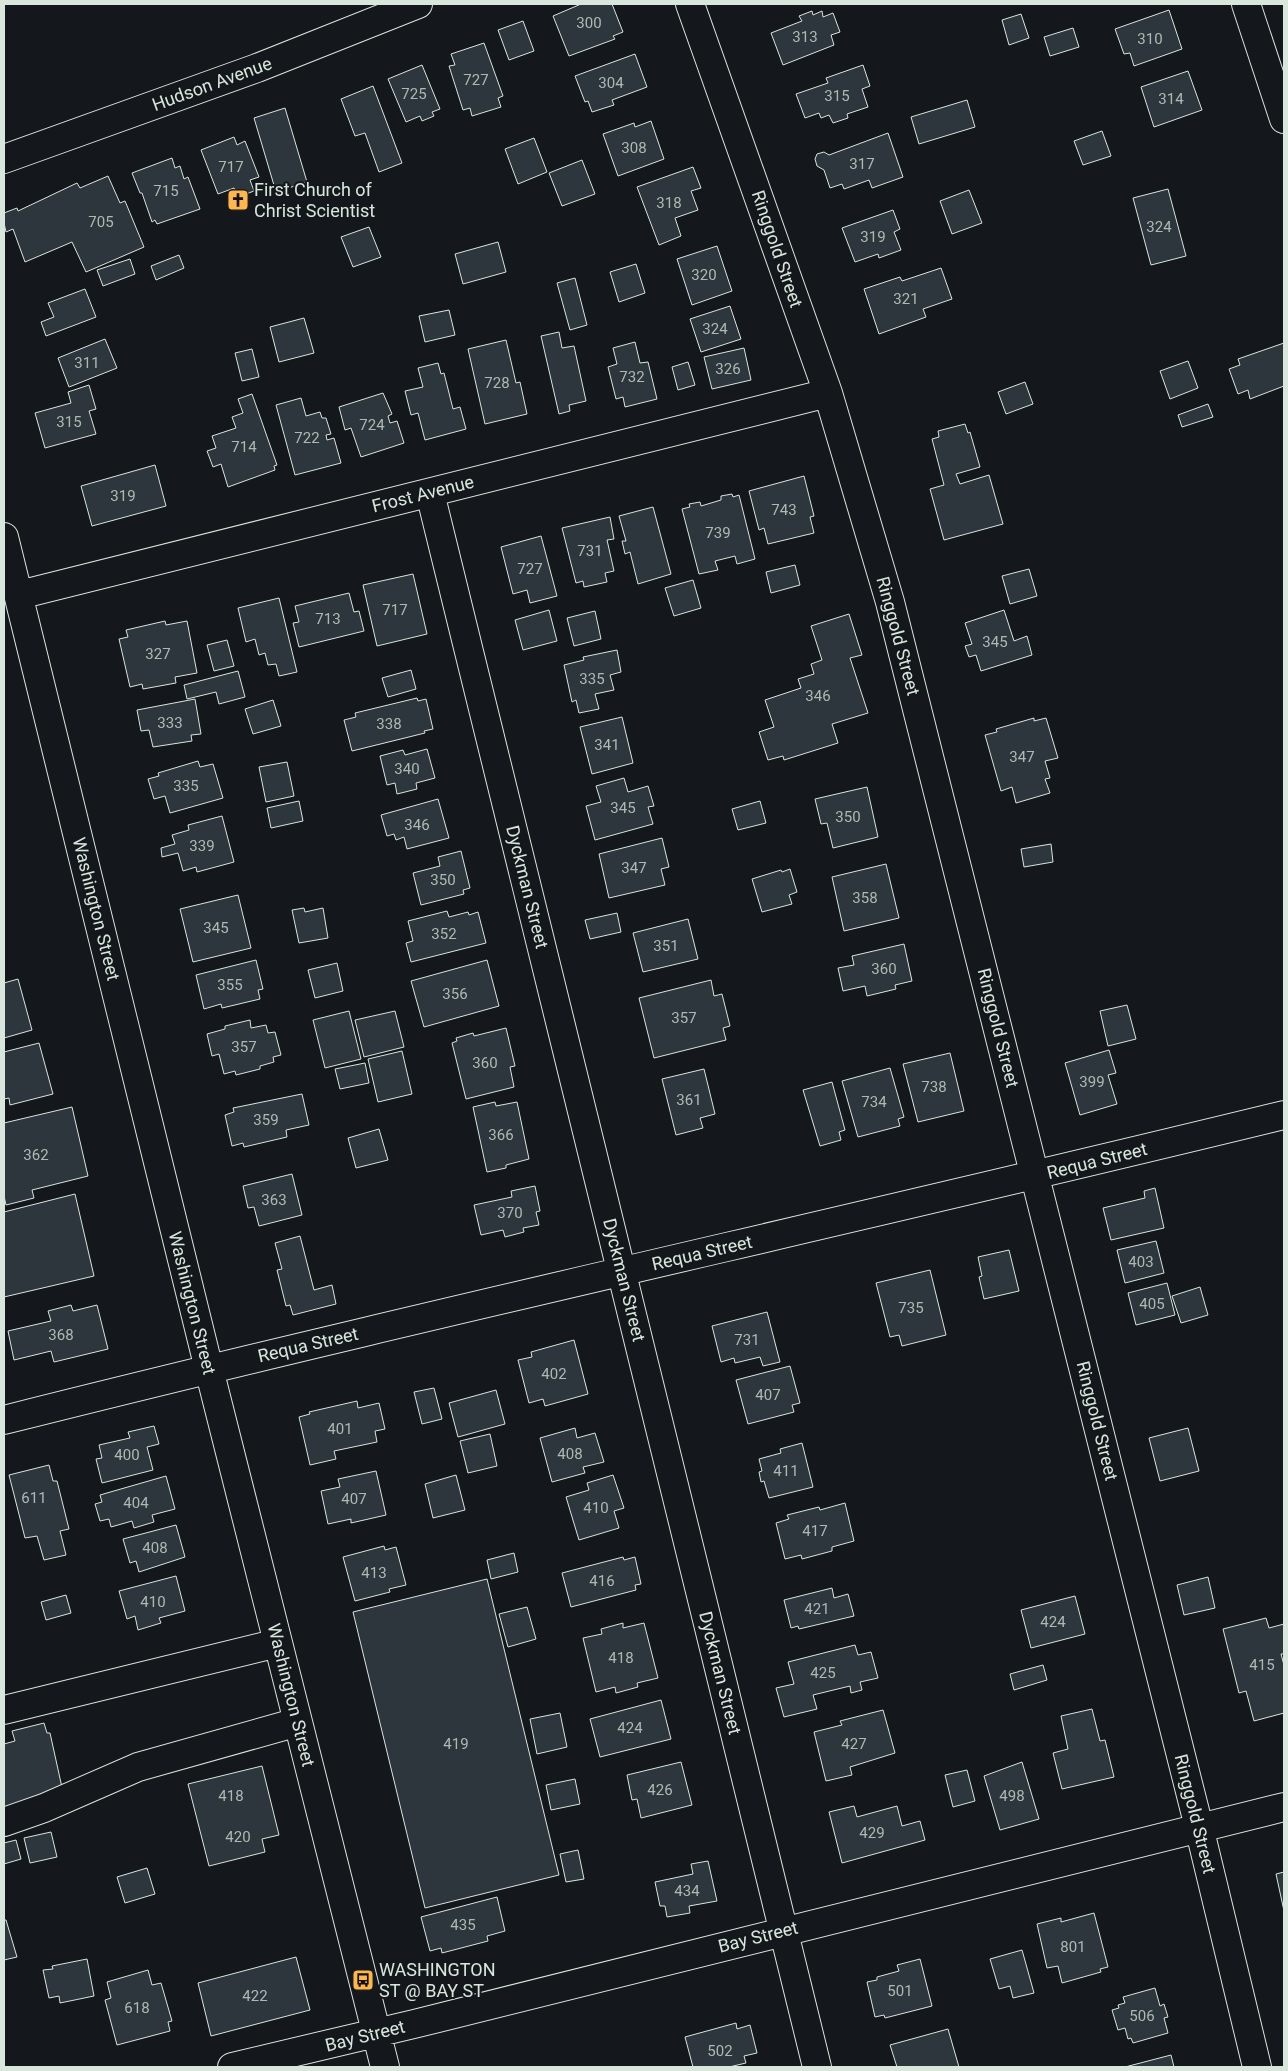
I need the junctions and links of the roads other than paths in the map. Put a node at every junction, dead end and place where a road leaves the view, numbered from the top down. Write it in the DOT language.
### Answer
graph roads {
  1 [pos="418,4"];
  2 [pos="690,4"];
  3 [pos="1246,4"];
  4 [pos="1284,119"];
  5 [pos="4,159"];
  6 [pos="828,394"];
  7 [pos="430,493"];
  8 [pos="4,537"];
  9 [pos="18,595"];
  10 [pos="1284,1115"];
  11 [pos="1035,1176"];
  12 [pos="622,1272"];
  13 [pos="208,1369"];
  14 [pos="4,1420"];
  15 [pos="278,1643"];
  16 [pos="4,1710"];
  17 [pos="298,1722"];
  18 [pos="1284,1806"];
  19 [pos="4,1822"];
  20 [pos="1199,1828"];
  21 [pos="782,1931"];
  22 [pos="376,2033"];
  23 [pos="232,2067"];
  24 [pos="385,2067"];
  25 [pos="816,2067"];
  26 [pos="1257,2067"];
  1 -- 5 [label="street, Hudson Avenue"];
  2 -- 6 [label="street, Ringgold Street"];
  3 -- 4 [label="street"];
  6 -- 7 [label="street, Frost Avenue"];
  6 -- 11 [label="street, Ringgold Street"];
  7 -- 9 [label="street, Frost Avenue"];
  7 -- 12 [label="street, Dyckman Street"];
  8 -- 9 [label="street, Washington Street"];
  9 -- 13 [label="street, Washington Street"];
  10 -- 11 [label="street, Requa Street"];
  11 -- 12 [label="street, Requa Street"];
  11 -- 20 [label="street, Ringgold Street"];
  12 -- 13 [label="street, Requa Street"];
  12 -- 21 [label="street, Dyckman Street"];
  13 -- 14 [label="street, Requa Street"];
  13 -- 15 [label="street, Washington Street"];
  15 -- 16 [label="street"];
  15 -- 17 [label="street, Washington Street"];
  17 -- 19 [label="street"];
  17 -- 22 [label="street, Washington Street"];
  18 -- 20 [label="street, Bay Street"];
  20 -- 21 [label="street, Bay Street"];
  20 -- 26 [label="street, Ringgold Street"];
  21 -- 22 [label="street, Bay Street"];
  21 -- 25 [label="street, Dyckman Street"];
  22 -- 23 [label="street, Bay Street"];
  22 -- 24 [label="street, Washington Street"];
}
